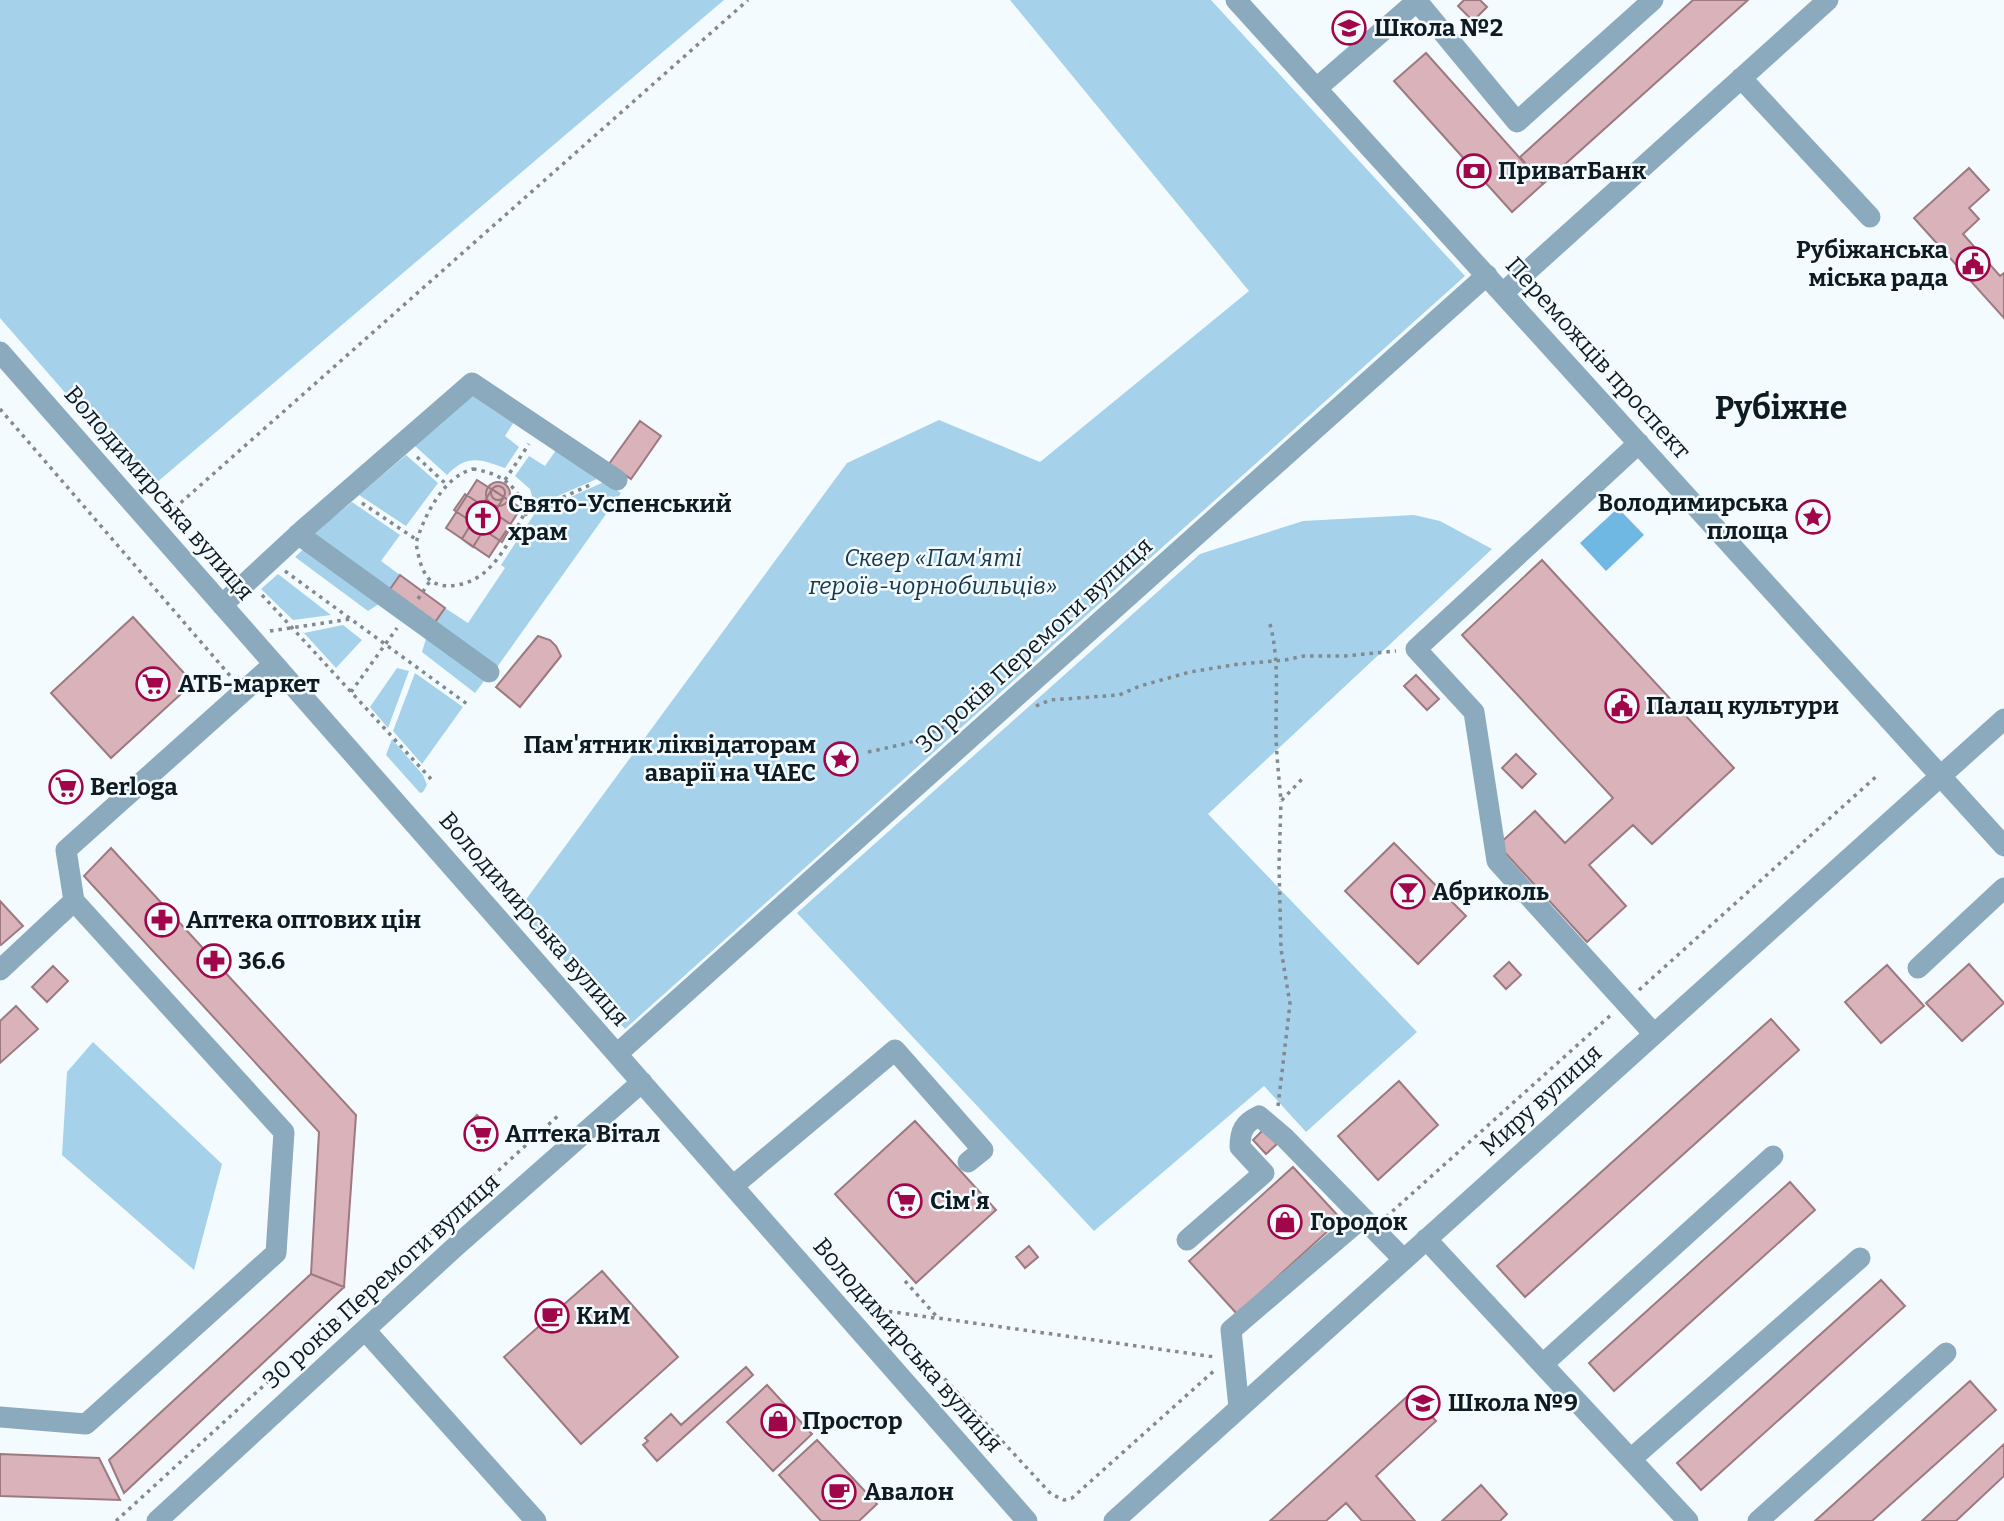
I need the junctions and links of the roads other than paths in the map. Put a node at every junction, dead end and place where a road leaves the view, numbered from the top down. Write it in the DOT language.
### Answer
graph roads {
  1 [pos="1237,0"];
  2 [pos="1653,0"];
  3 [pos="1828,0"];
  4 [pos="1741,78"];
  5 [pos="1317,88"];
  6 [pos="1870,217"];
  7 [pos="1487,275"];
  8 [pos="1503,293"];
  9 [pos="0,352"];
  10 [pos="1639,443"];
  11 [pos="614,477"];
  12 [pos="298,534"];
  13 [pos="222,605"];
  14 [pos="274,664"];
  15 [pos="489,672"];
  16 [pos="2004,719"];
  17 [pos="1941,776"];
  18 [pos="2004,846"];
  19 [pos="2004,888"];
  20 [pos="74,901"];
  21 [pos="1918,968"];
  22 [pos="0,970"];
  23 [pos="1654,1034"];
  24 [pos="617,1054"];
  25 [pos="642,1082"];
  26 [pos="1773,1156"];
  27 [pos="968,1162"];
  28 [pos="733,1186"];
  29 [pos="1368,1223"];
  30 [pos="1187,1240"];
  31 [pos="1426,1240"];
  32 [pos="1860,1258"];
  33 [pos="1404,1260"];
  34 [pos="365,1330"];
  35 [pos="1946,1353"];
  36 [pos="1543,1364"];
  37 [pos="1239,1408"];
  38 [pos="0,1417"];
  39 [pos="1631,1459"];
  40 [pos="157,1521"];
  41 [pos="536,1521"];
  42 [pos="1027,1521"];
  43 [pos="1114,1521"];
  44 [pos="1688,1521"];
  45 [pos="1758,1521"];
  1 -- 5 [label="street, Переможців проспект"];
  2 -- 5 [label="street"];
  3 -- 4 [label="street"];
  4 -- 6 [label="street"];
  4 -- 8 [label="street"];
  5 -- 7 [label="street, Переможців проспект"];
  7 -- 8 [label="street, Переможців проспект"];
  7 -- 24 [label="street, 30 років Перемоги вулиця"];
  8 -- 10 [label="street, Переможців проспект"];
  9 -- 13 [label="street, Володимирська вулиця"];
  10 -- 17 [label="street, Переможців проспект"];
  10 -- 23 [label="street"];
  11 -- 12 [label="street"];
  12 -- 13 [label="street"];
  12 -- 15 [label="street"];
  13 -- 14 [label="street, Володимирська вулиця"];
  14 -- 20 [label="street"];
  14 -- 24 [label="street, Володимирська вулиця"];
  16 -- 17 [label="street, Миру вулиця"];
  17 -- 18 [label="street, Переможців проспект"];
  17 -- 23 [label="street, Миру вулиця"];
  19 -- 21 [label="street"];
  20 -- 22 [label="street"];
  20 -- 38 [label="street"];
  23 -- 31 [label="street, Миру вулиця"];
  24 -- 25 [label="street, Володимирська вулиця"];
  25 -- 28 [label="street, Володимирська вулиця"];
  25 -- 34 [label="street, 30 років Перемоги вулиця"];
  26 -- 36 [label="street"];
  27 -- 28 [label="street"];
  28 -- 42 [label="street, Володимирська вулиця"];
  29 -- 30 [label="street"];
  29 -- 33 [label="street"];
  29 -- 37 [label="street"];
  31 -- 33 [label="street, Миру вулиця"];
  31 -- 36 [label="street"];
  32 -- 39 [label="street"];
  33 -- 37 [label="street, Миру вулиця"];
  34 -- 40 [label="street, 30 років Перемоги вулиця"];
  34 -- 41 [label="street"];
  35 -- 45 [label="street"];
  36 -- 39 [label="street"];
  37 -- 43 [label="street, Миру вулиця"];
  39 -- 44 [label="street"];
}
